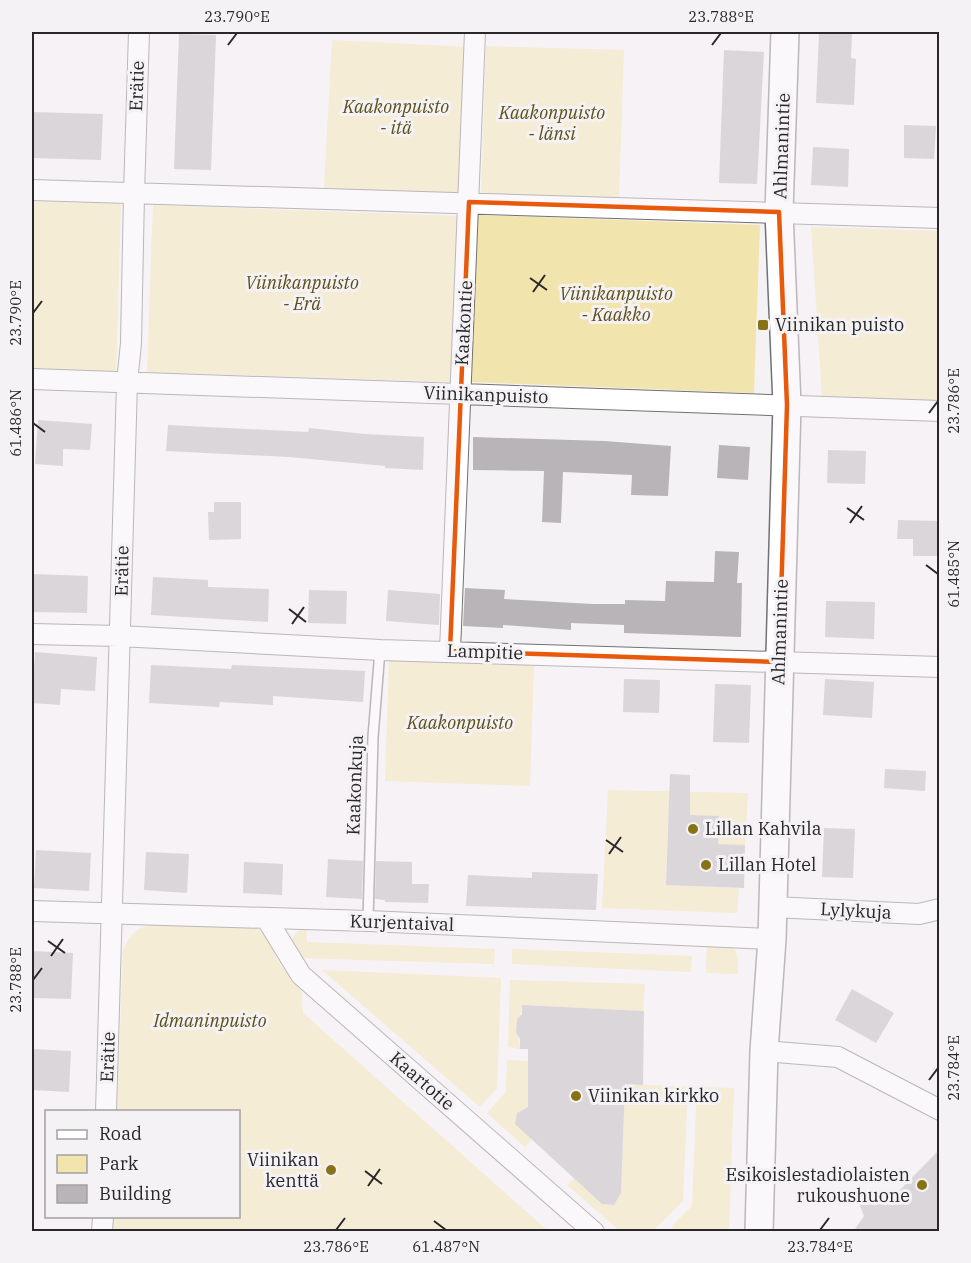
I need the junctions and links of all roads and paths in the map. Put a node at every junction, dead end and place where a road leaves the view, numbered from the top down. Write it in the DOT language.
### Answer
graph roads {
  1 [pos="139,32"];
  2 [pos="475,32"];
  3 [pos="786,32"];
  4 [pos="32,190"];
  5 [pos="134,194"];
  6 [pos="469,202"];
  7 [pos="779,212"];
  8 [pos="939,218"];
  9 [pos="32,380"];
  10 [pos="127,383"];
  11 [pos="460,394"];
  12 [pos="787,405"];
  13 [pos="939,411"];
  14 [pos="32,634"];
  15 [pos="120,636"];
  16 [pos="380,650"];
  17 [pos="450,651"];
  18 [pos="779,662"];
  19 [pos="939,667"];
  20 [pos="773,907"];
  21 [pos="939,909"];
  22 [pos="32,911"];
  23 [pos="111,913"];
  24 [pos="266,918"];
  25 [pos="368,921"];
  26 [pos="772,939"];
  27 [pos="764,1051"];
  28 [pos="106,1110"];
  29 [pos="939,1110"];
  30 [pos="594,1232"];
  31 [pos="759,1232"];
  1 -- 5 [label="street, Erätie"];
  2 -- 6 [label="street, Kaakontie"];
  3 -- 7 [label="street, Ahlmanintie"];
  4 -- 5 [label="street"];
  5 -- 6 [label="street"];
  5 -- 10 [label="street, Erätie"];
  6 -- 7 [label="street"];
  6 -- 11 [label="street, Kaakontie"];
  7 -- 8 [label="street"];
  7 -- 12 [label="street, Ahlmanintie"];
  9 -- 10 [label="street, Viinikanpuisto"];
  10 -- 11 [label="street, Viinikanpuisto"];
  10 -- 15 [label="street, Erätie"];
  11 -- 12 [label="street, Viinikanpuisto"];
  11 -- 17 [label="street, Kaakontie"];
  12 -- 13 [label="street, Viinikanpuisto"];
  12 -- 18 [label="street, Ahlmanintie"];
  14 -- 15 [label="street, Lampitie"];
  15 -- 16 [label="street, Lampitie"];
  15 -- 23 [label="street, Erätie"];
  16 -- 17 [label="street, Lampitie"];
  16 -- 25 [label="lane, Kaakonkuja"];
  17 -- 18 [label="street, Lampitie"];
  18 -- 19 [label="street, Lampitie"];
  18 -- 20 [label="street, Ahlmanintie"];
  20 -- 21 [label="street, Lylykuja"];
  20 -- 26 [label="street, Ahlmanintie"];
  22 -- 23 [label="street, Kurjentaival"];
  23 -- 24 [label="street, Kurjentaival"];
  23 -- 28 [label="street, Erätie"];
  24 -- 25 [label="street, Kurjentaival"];
  24 -- 30 [label="street, Kaartotie"];
  25 -- 26 [label="street, Kurjentaival"];
  26 -- 27 [label="street, Ahlmanintie"];
  27 -- 29 [label="street"];
  27 -- 31 [label="street, Ahlmanintie"];
}
